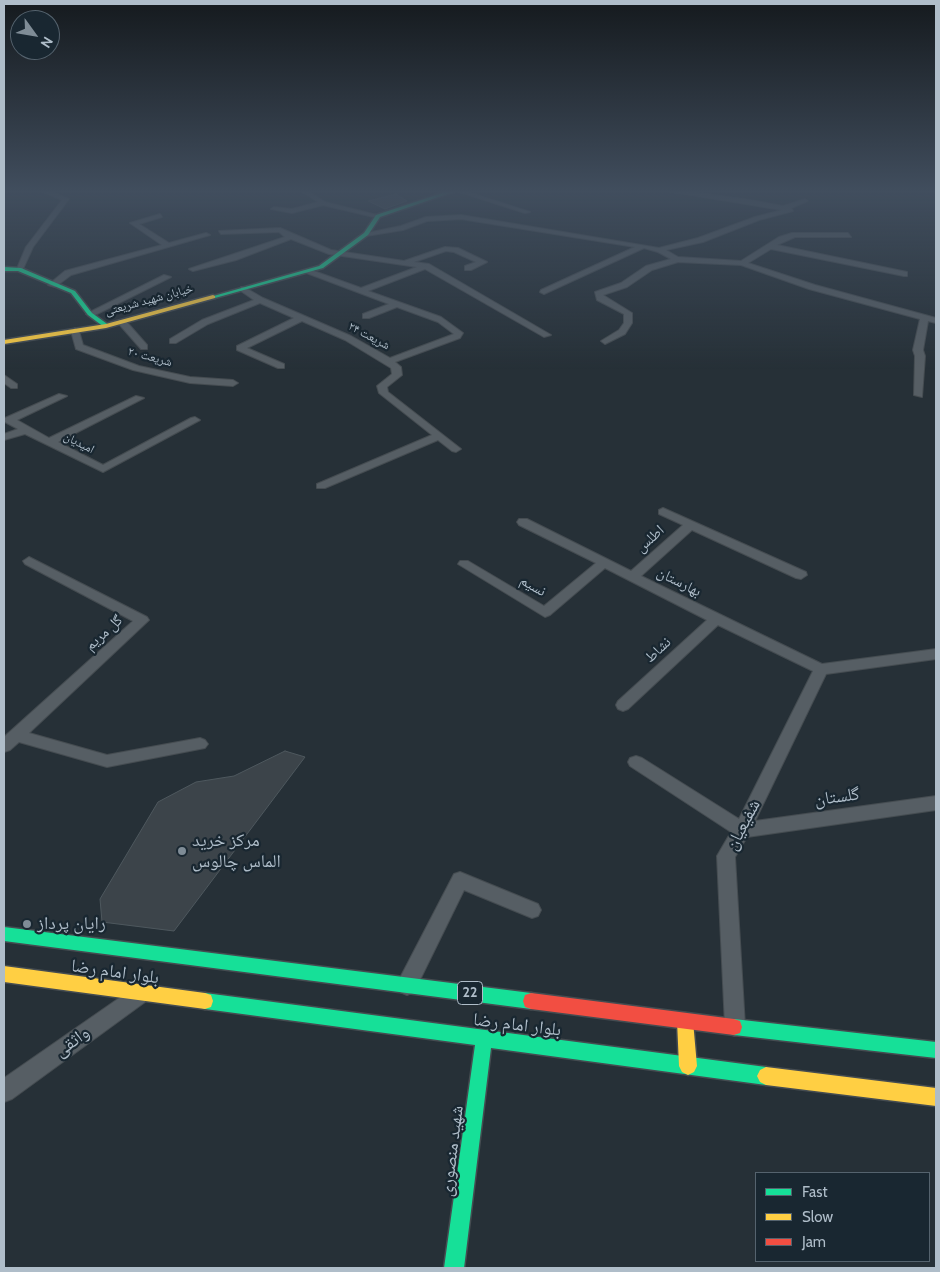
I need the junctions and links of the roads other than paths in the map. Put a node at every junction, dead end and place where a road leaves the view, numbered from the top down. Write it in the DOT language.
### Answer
graph roads {
  1 [pos="28,250"];
  2 [pos="148,250"];
  3 [pos="254,250"];
  4 [pos="324,250"];
  5 [pos="346,250"];
  6 [pos="441,250"];
  7 [pos="456,250"];
  8 [pos="634,250"];
  9 [pos="658,250"];
  10 [pos="763,250"];
  11 [pos="791,250"];
  12 [pos="341,254"];
  13 [pos="679,259"];
  14 [pos="406,262"];
  15 [pos="742,263"];
  16 [pos="426,266"];
  17 [pos="468,268"];
  18 [pos="19,269"];
  19 [pos="194,269"];
  20 [pos="4,270"];
  21 [pos="308,272"];
  22 [pos="904,274"];
  23 [pos="167,277"];
  24 [pos="52,285"];
  25 [pos="244,290"];
  26 [pos="361,291"];
  27 [pos="544,292"];
  28 [pos="260,300"];
  29 [pos="397,304"];
  30 [pos="90,314"];
  31 [pos="366,316"];
  32 [pos="301,318"];
  33 [pos="924,318"];
  34 [pos="936,321"];
  35 [pos="122,322"];
  36 [pos="106,326"];
  37 [pos="75,331"];
  38 [pos="547,334"];
  39 [pos="173,341"];
  40 [pos="605,341"];
  41 [pos="4,342"];
  42 [pos="144,347"];
  43 [pos="389,361"];
  44 [pos="281,366"];
  45 [pos="4,378"];
  46 [pos="234,383"];
  47 [pos="14,386"];
  48 [pos="919,395"];
  49 [pos="62,396"];
  50 [pos="139,398"];
  51 [pos="195,420"];
  52 [pos="26,430"];
  53 [pos="439,436"];
  54 [pos="4,437"];
  55 [pos="48,442"];
  56 [pos="456,449"];
  57 [pos="321,486"];
  58 [pos="663,512"];
  59 [pos="522,522"];
  60 [pos="690,525"];
  61 [pos="28,561"];
  62 [pos="604,563"];
  63 [pos="464,564"];
  64 [pos="801,575"];
  65 [pos="632,577"];
  66 [pos="716,619"];
  67 [pos="936,654"];
  68 [pos="821,669"];
  69 [pos="623,705"];
  70 [pos="16,735"];
  71 [pos="200,744"];
  72 [pos="4,746"];
  73 [pos="636,762"];
  74 [pos="936,803"];
  75 [pos="742,830"];
  76 [pos="532,910"];
  77 [pos="4,934"];
  78 [pos="4,974"];
  79 [pos="407,986"];
  80 [pos="140,993"];
  81 [pos="685,1021"];
  82 [pos="736,1026"];
  83 [pos="484,1039"];
  84 [pos="936,1050"];
  85 [pos="688,1066"];
  86 [pos="4,1091"];
  87 [pos="936,1097"];
  88 [pos="454,1268"];
  1 -- 18 [label="street"];
  2 -- 24 [label="street"];
  3 -- 19 [label="street"];
  4 -- 12 [label="street"];
  5 -- 12 [label="street, خیابان شهید شریعتی"];
  6 -- 14 [label="street"];
  7 -- 17 [label="street"];
  8 -- 27 [label="street"];
  9 -- 13 [label="street"];
  10 -- 15 [label="street"];
  11 -- 22 [label="street"];
  12 -- 14 [label="street"];
  12 -- 21 [label="street, خیابان شهید شریعتی"];
  13 -- 15 [label="street"];
  13 -- 40 [label="street"];
  14 -- 16 [label="street"];
  15 -- 33 [label="street"];
  16 -- 26 [label="street"];
  16 -- 38 [label="street"];
  18 -- 20 [label="street"];
  18 -- 24 [label="street"];
  21 -- 25 [label="street, خیابان شهید شریعتی"];
  21 -- 26 [label="street"];
  23 -- 30 [label="street"];
  24 -- 30 [label="street"];
  25 -- 28 [label="street, شریعت ۲۴"];
  25 -- 35 [label="street, خیابان شهید شریعتی"];
  26 -- 29 [label="street"];
  28 -- 32 [label="street, شریعت ۲۴"];
  28 -- 39 [label="street"];
  29 -- 31 [label="street"];
  29 -- 43 [label="street"];
  30 -- 36 [label="street"];
  32 -- 43 [label="street, شریعت ۲۴"];
  32 -- 44 [label="street"];
  33 -- 34 [label="street"];
  33 -- 48 [label="street"];
  35 -- 36 [label="street, خیابان شهید شریعتی"];
  35 -- 42 [label="street"];
  36 -- 37 [label="street, خیابان شهید شریعتی"];
  37 -- 41 [label="street, خیابان شهید شریعتی"];
  37 -- 46 [label="street, شریعت ۲۰"];
  43 -- 53 [label="street, شریعت ۲۴"];
  45 -- 47 [label="street"];
  49 -- 52 [label="street, امیدیان"];
  50 -- 55 [label="street"];
  51 -- 55 [label="street, امیدیان"];
  52 -- 54 [label="street"];
  52 -- 55 [label="street, امیدیان"];
  53 -- 56 [label="street, شریعت ۲۴"];
  53 -- 57 [label="street"];
  58 -- 60 [label="street"];
  59 -- 62 [label="street, بهارستان"];
  60 -- 64 [label="street"];
  60 -- 65 [label="street, اطلس"];
  61 -- 70 [label="street, گل مریم"];
  62 -- 63 [label="street, نسیم"];
  62 -- 65 [label="street, بهارستان"];
  65 -- 66 [label="street, بهارستان"];
  66 -- 68 [label="street, بهارستان"];
  66 -- 69 [label="street, نشاط"];
  67 -- 68 [label="street"];
  68 -- 75 [label="street, شفیعیان"];
  70 -- 71 [label="street"];
  70 -- 72 [label="street"];
  73 -- 75 [label="street"];
  74 -- 75 [label="street, گلستان"];
  75 -- 82 [label="street, شفیعیان"];
  76 -- 79 [label="street"];
  77 -- 79 [label="street, بلوار امام رضا / 22"];
  78 -- 80 [label="street, بلوار امام رضا"];
  79 -- 81 [label="street, بلوار امام رضا / 22"];
  80 -- 83 [label="street, بلوار امام رضا"];
  80 -- 86 [label="street, واثقی"];
  81 -- 82 [label="street, بلوار امام رضا / 22"];
  81 -- 85 [label="street"];
  82 -- 84 [label="street, بلوار امام رضا / 22"];
  83 -- 85 [label="street, بلوار امام رضا"];
  83 -- 88 [label="street, شهید منصوری"];
  85 -- 87 [label="street, بلوار امام رضا"];
}
